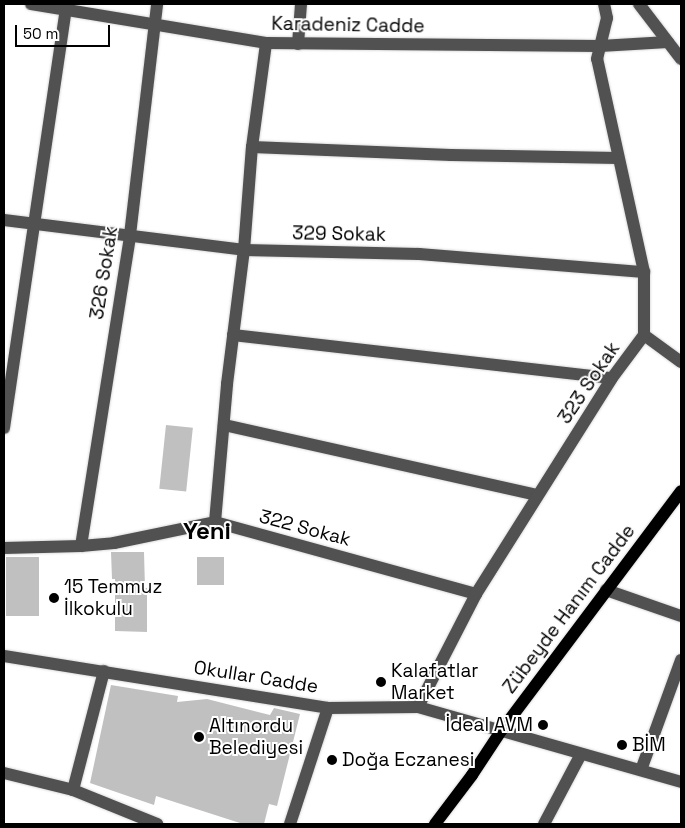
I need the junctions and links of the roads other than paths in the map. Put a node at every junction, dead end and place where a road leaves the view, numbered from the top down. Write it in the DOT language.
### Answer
graph roads {
  1 [pos="31,4"];
  2 [pos="156,4"];
  3 [pos="301,4"];
  4 [pos="604,4"];
  5 [pos="639,4"];
  6 [pos="66,9"];
  7 [pos="153,24"];
  8 [pos="668,42"];
  9 [pos="266,43"];
  10 [pos="298,44"];
  11 [pos="600,46"];
  12 [pos="681,58"];
  13 [pos="252,147"];
  14 [pos="618,158"];
  15 [pos="4,220"];
  16 [pos="34,223"];
  17 [pos="130,235"];
  18 [pos="244,250"];
  19 [pos="644,272"];
  20 [pos="233,335"];
  21 [pos="644,336"];
  22 [pos="681,362"];
  23 [pos="612,378"];
  24 [pos="4,423"];
  25 [pos="224,426"];
  26 [pos="681,491"];
  27 [pos="537,495"];
  28 [pos="215,522"];
  29 [pos="81,546"];
  30 [pos="4,548"];
  31 [pos="606,590"];
  32 [pos="476,594"];
  33 [pos="681,616"];
  34 [pos="4,656"];
  35 [pos="681,660"];
  36 [pos="4,663"];
  37 [pos="103,674"];
  38 [pos="669,697"];
  39 [pos="681,702"];
  40 [pos="418,707"];
  41 [pos="327,710"];
  42 [pos="501,730"];
  43 [pos="581,754"];
  44 [pos="641,770"];
  45 [pos="4,773"];
  46 [pos="681,782"];
  47 [pos="73,790"];
  48 [pos="157,824"];
  49 [pos="290,824"];
  50 [pos="435,824"];
  51 [pos="544,824"];
  1 -- 6 [label="street, Karadeniz Cadde"];
  2 -- 7 [label="street, 326 Sokak"];
  3 -- 10 [label="street"];
  4 -- 11 [label="street, 323 Sokak"];
  5 -- 8 [label="street"];
  6 -- 7 [label="street, Karadeniz Cadde"];
  6 -- 16 [label="street"];
  7 -- 9 [label="street, Karadeniz Cadde"];
  7 -- 17 [label="street, 326 Sokak"];
  8 -- 11 [label="street, Karadeniz Cadde"];
  8 -- 12 [label="street"];
  9 -- 10 [label="street, Karadeniz Cadde"];
  9 -- 13 [label="street"];
  10 -- 11 [label="street, Karadeniz Cadde"];
  11 -- 14 [label="street, 323 Sokak"];
  13 -- 14 [label="street"];
  13 -- 18 [label="street"];
  14 -- 19 [label="street, 323 Sokak"];
  15 -- 16 [label="street, 329 Sokak"];
  16 -- 17 [label="street, 329 Sokak"];
  16 -- 24 [label="street"];
  17 -- 18 [label="street, 329 Sokak"];
  17 -- 29 [label="street, 326 Sokak"];
  18 -- 19 [label="street, 329 Sokak"];
  18 -- 20 [label="street"];
  19 -- 21 [label="street, 323 Sokak"];
  20 -- 23 [label="street"];
  20 -- 25 [label="street"];
  21 -- 22 [label="street"];
  21 -- 23 [label="street, 323 Sokak"];
  23 -- 27 [label="street, 323 Sokak"];
  25 -- 27 [label="street"];
  25 -- 28 [label="street"];
  26 -- 31 [label="main road, Zübeyde Hanım Cadde"];
  27 -- 32 [label="street, 323 Sokak"];
  28 -- 29 [label="street, 322 Sokak"];
  28 -- 32 [label="street, 322 Sokak"];
  29 -- 30 [label="street, 322 Sokak"];
  31 -- 33 [label="street"];
  31 -- 42 [label="main road, Zübeyde Hanım Cadde"];
  32 -- 40 [label="street, 323 Sokak"];
  34 -- 37 [label="street"];
  35 -- 38 [label="street"];
  36 -- 37 [label="street"];
  37 -- 41 [label="street, Okullar Cadde"];
  37 -- 47 [label="street"];
  38 -- 39 [label="street"];
  38 -- 44 [label="street"];
  40 -- 41 [label="street, Okullar Cadde"];
  40 -- 42 [label="street, Okullar Cadde"];
  41 -- 49 [label="street"];
  42 -- 43 [label="street, Okullar Cadde"];
  42 -- 50 [label="main road, Zübeyde Hanım Cadde"];
  43 -- 44 [label="street, Okullar Cadde"];
  43 -- 51 [label="street"];
  44 -- 46 [label="street, Okullar Cadde"];
  45 -- 47 [label="street"];
  47 -- 48 [label="street"];
}
